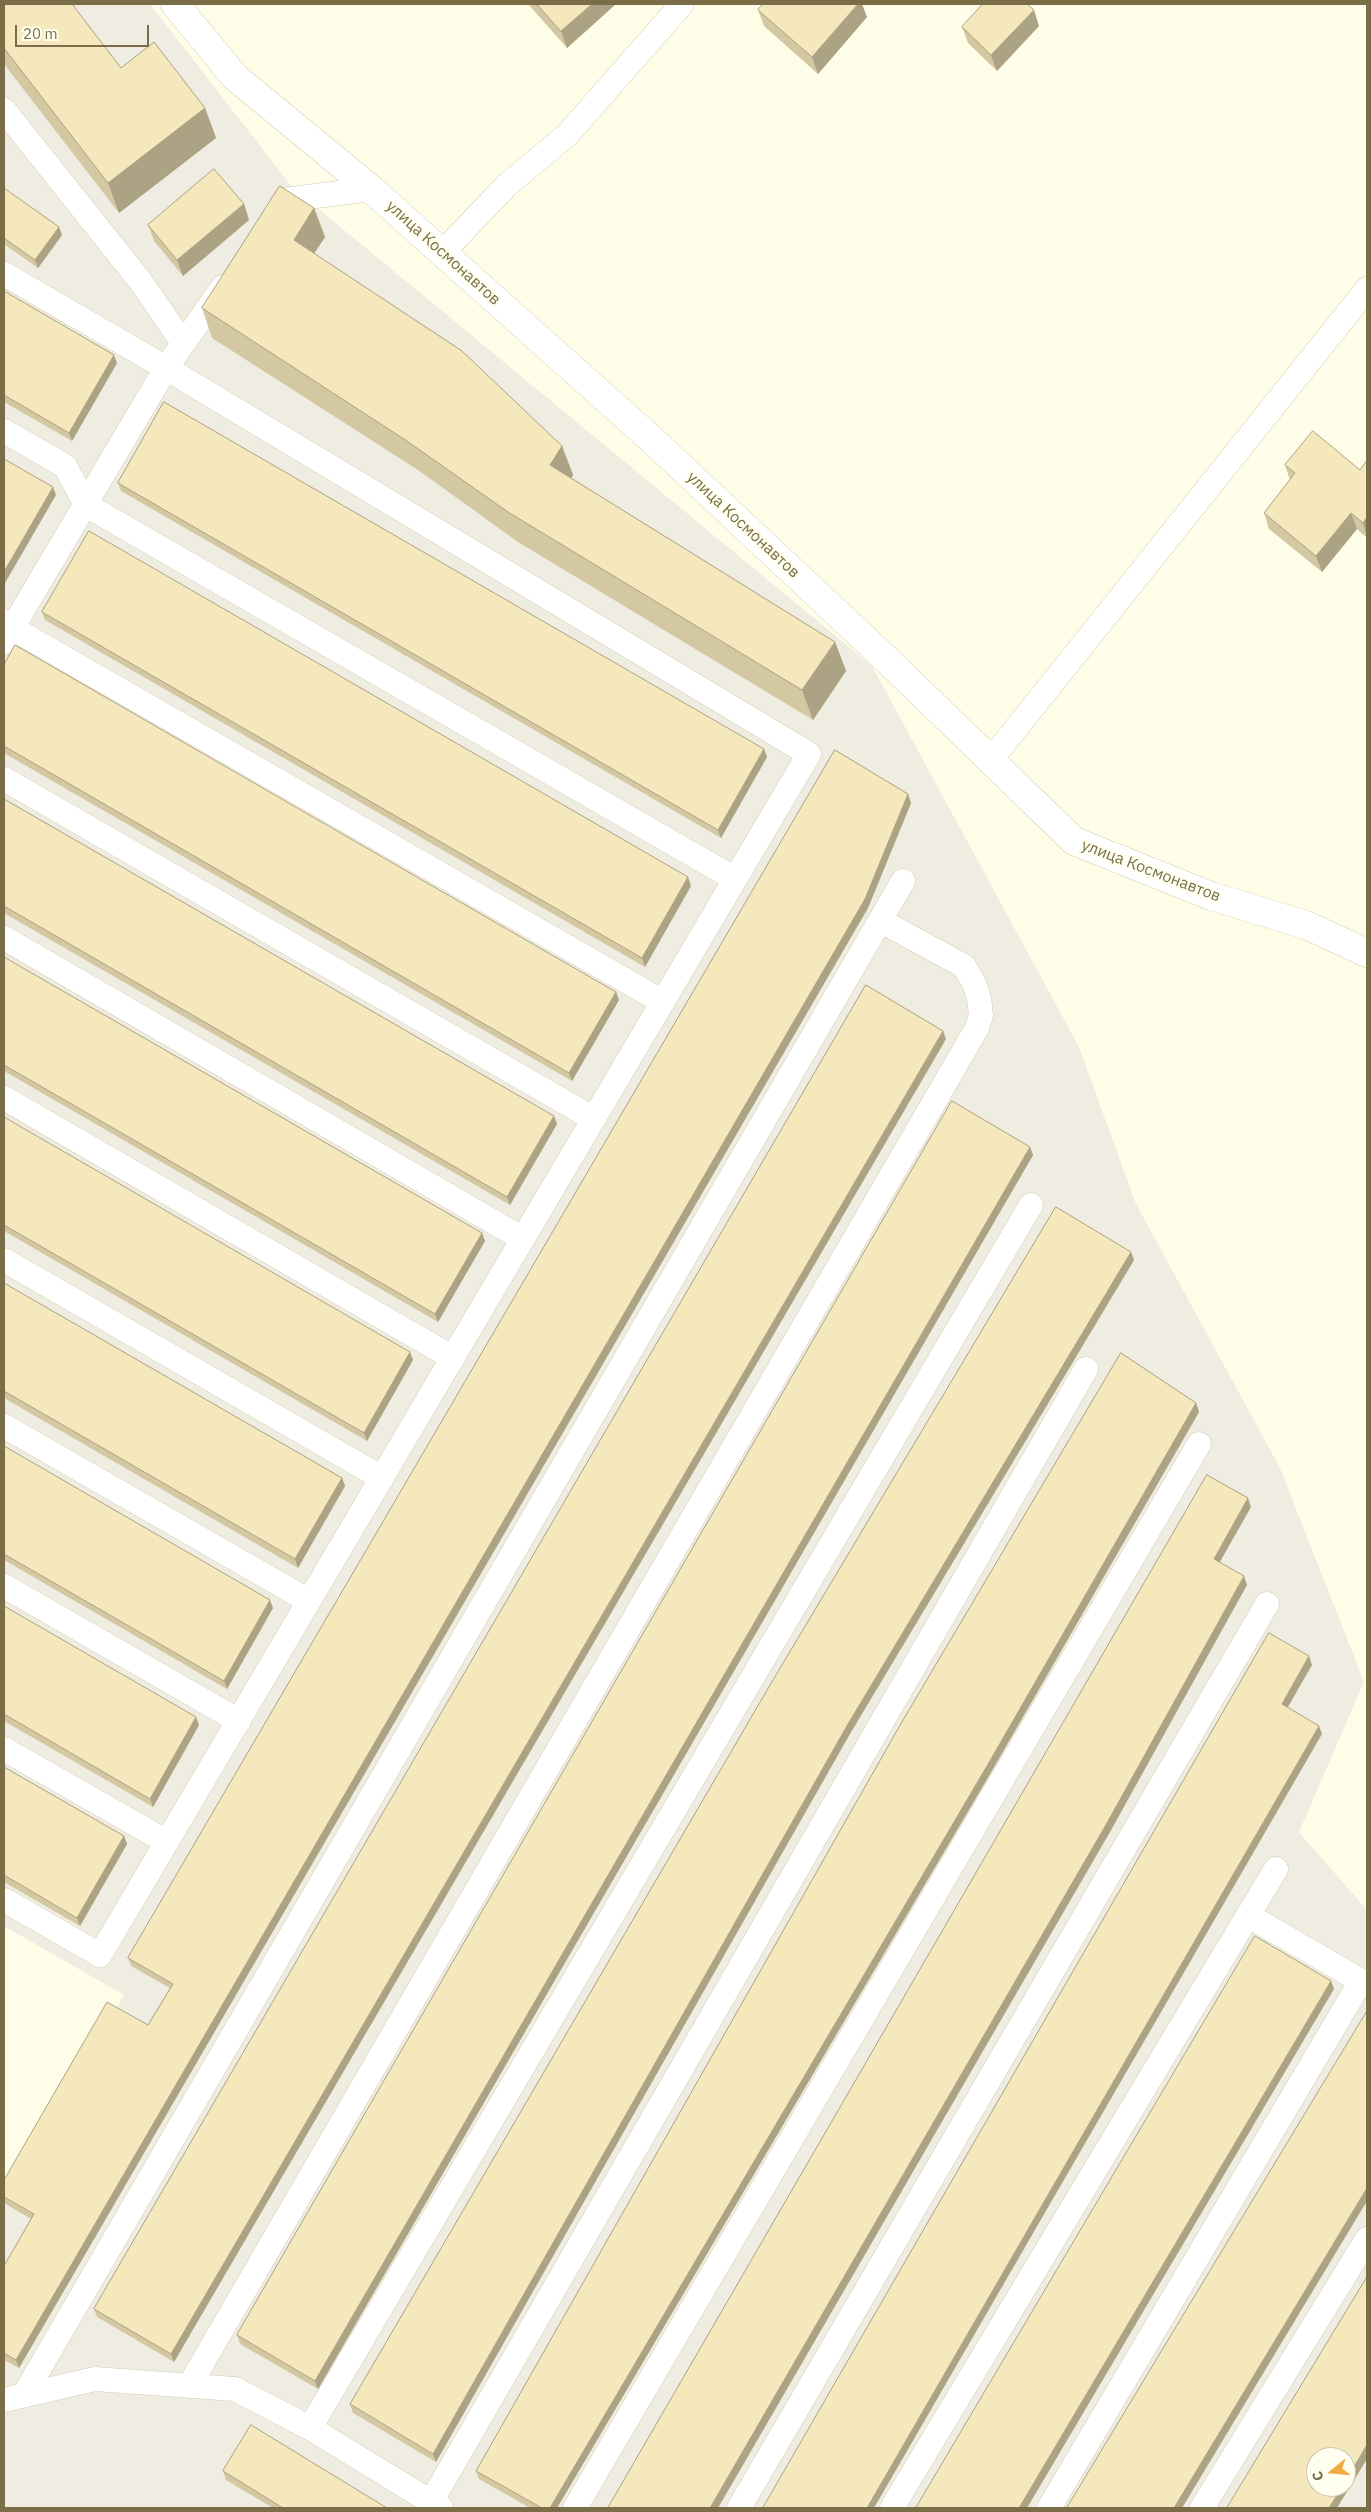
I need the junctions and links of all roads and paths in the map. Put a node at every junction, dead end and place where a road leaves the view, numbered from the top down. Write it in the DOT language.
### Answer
graph roads {
  1 [pos="175,4"];
  2 [pos="682,4"];
  3 [pos="4,110"];
  4 [pos="371,189"];
  5 [pos="262,232"];
  6 [pos="443,252"];
  7 [pos="234,271"];
  8 [pos="4,274"];
  9 [pos="1367,289"];
  10 [pos="183,343"];
  11 [pos="166,368"];
  12 [pos="4,431"];
  13 [pos="86,505"];
  14 [pos="7,631"];
  15 [pos="990,761"];
  16 [pos="4,779"];
  17 [pos="736,879"];
  18 [pos="903,881"];
  19 [pos="881,921"];
  20 [pos="4,938"];
  21 [pos="1367,953"];
  22 [pos="663,1002"];
  23 [pos="4,1098"];
  24 [pos="594,1119"];
  25 [pos="1031,1205"];
  26 [pos="523,1239"];
  27 [pos="4,1260"];
  28 [pos="453,1358"];
  29 [pos="1086,1370"];
  30 [pos="4,1426"];
  31 [pos="1199,1444"];
  32 [pos="382,1478"];
  33 [pos="4,1586"];
  34 [pos="309,1601"];
  35 [pos="1267,1604"];
  36 [pos="238,1721"];
  37 [pos="4,1749"];
  38 [pos="167,1842"];
  39 [pos="1276,1869"];
  40 [pos="4,1900"];
  41 [pos="1249,1916"];
  42 [pos="1367,2239"];
  43 [pos="189,2386"];
  44 [pos="14,2398"];
  45 [pos="310,2428"];
  46 [pos="436,2505"];
  47 [pos="575,2508"];
  48 [pos="739,2508"];
  49 [pos="892,2508"];
  50 [pos="1049,2508"];
  51 [pos="1202,2508"];
  1 -- 4 [label="street, улица Космонавтов"];
  2 -- 6 [label="lane"];
  3 -- 10 [label="lane"];
  4 -- 5 [label="lane"];
  4 -- 6 [label="street, улица Космонавтов"];
  6 -- 15 [label="street, улица Космонавтов"];
  7 -- 10 [label="lane"];
  8 -- 11 [label="lane"];
  9 -- 15 [label="lane"];
  10 -- 11 [label="lane"];
  11 -- 13 [label="lane"];
  11 -- 17 [label="lane"];
  12 -- 13 [label="lane"];
  13 -- 14 [label="lane"];
  13 -- 17 [label="lane"];
  14 -- 22 [label="lane"];
  15 -- 21 [label="street, улица Космонавтов"];
  16 -- 24 [label="lane"];
  17 -- 22 [label="lane"];
  18 -- 19 [label="lane"];
  19 -- 43 [label="lane"];
  19 -- 44 [label="lane"];
  20 -- 26 [label="lane"];
  22 -- 24 [label="lane"];
  23 -- 28 [label="lane"];
  24 -- 26 [label="lane"];
  25 -- 45 [label="lane"];
  26 -- 28 [label="lane"];
  27 -- 32 [label="lane"];
  28 -- 32 [label="lane"];
  29 -- 46 [label="lane"];
  30 -- 34 [label="lane"];
  31 -- 47 [label="lane"];
  32 -- 34 [label="lane"];
  33 -- 36 [label="lane"];
  34 -- 36 [label="lane"];
  35 -- 48 [label="lane"];
  36 -- 38 [label="lane"];
  37 -- 38 [label="lane"];
  38 -- 40 [label="lane"];
  39 -- 41 [label="lane"];
  41 -- 49 [label="lane"];
  41 -- 50 [label="lane"];
  42 -- 51 [label="lane"];
  43 -- 44 [label="lane"];
  43 -- 45 [label="lane"];
  45 -- 46 [label="lane"];
}
